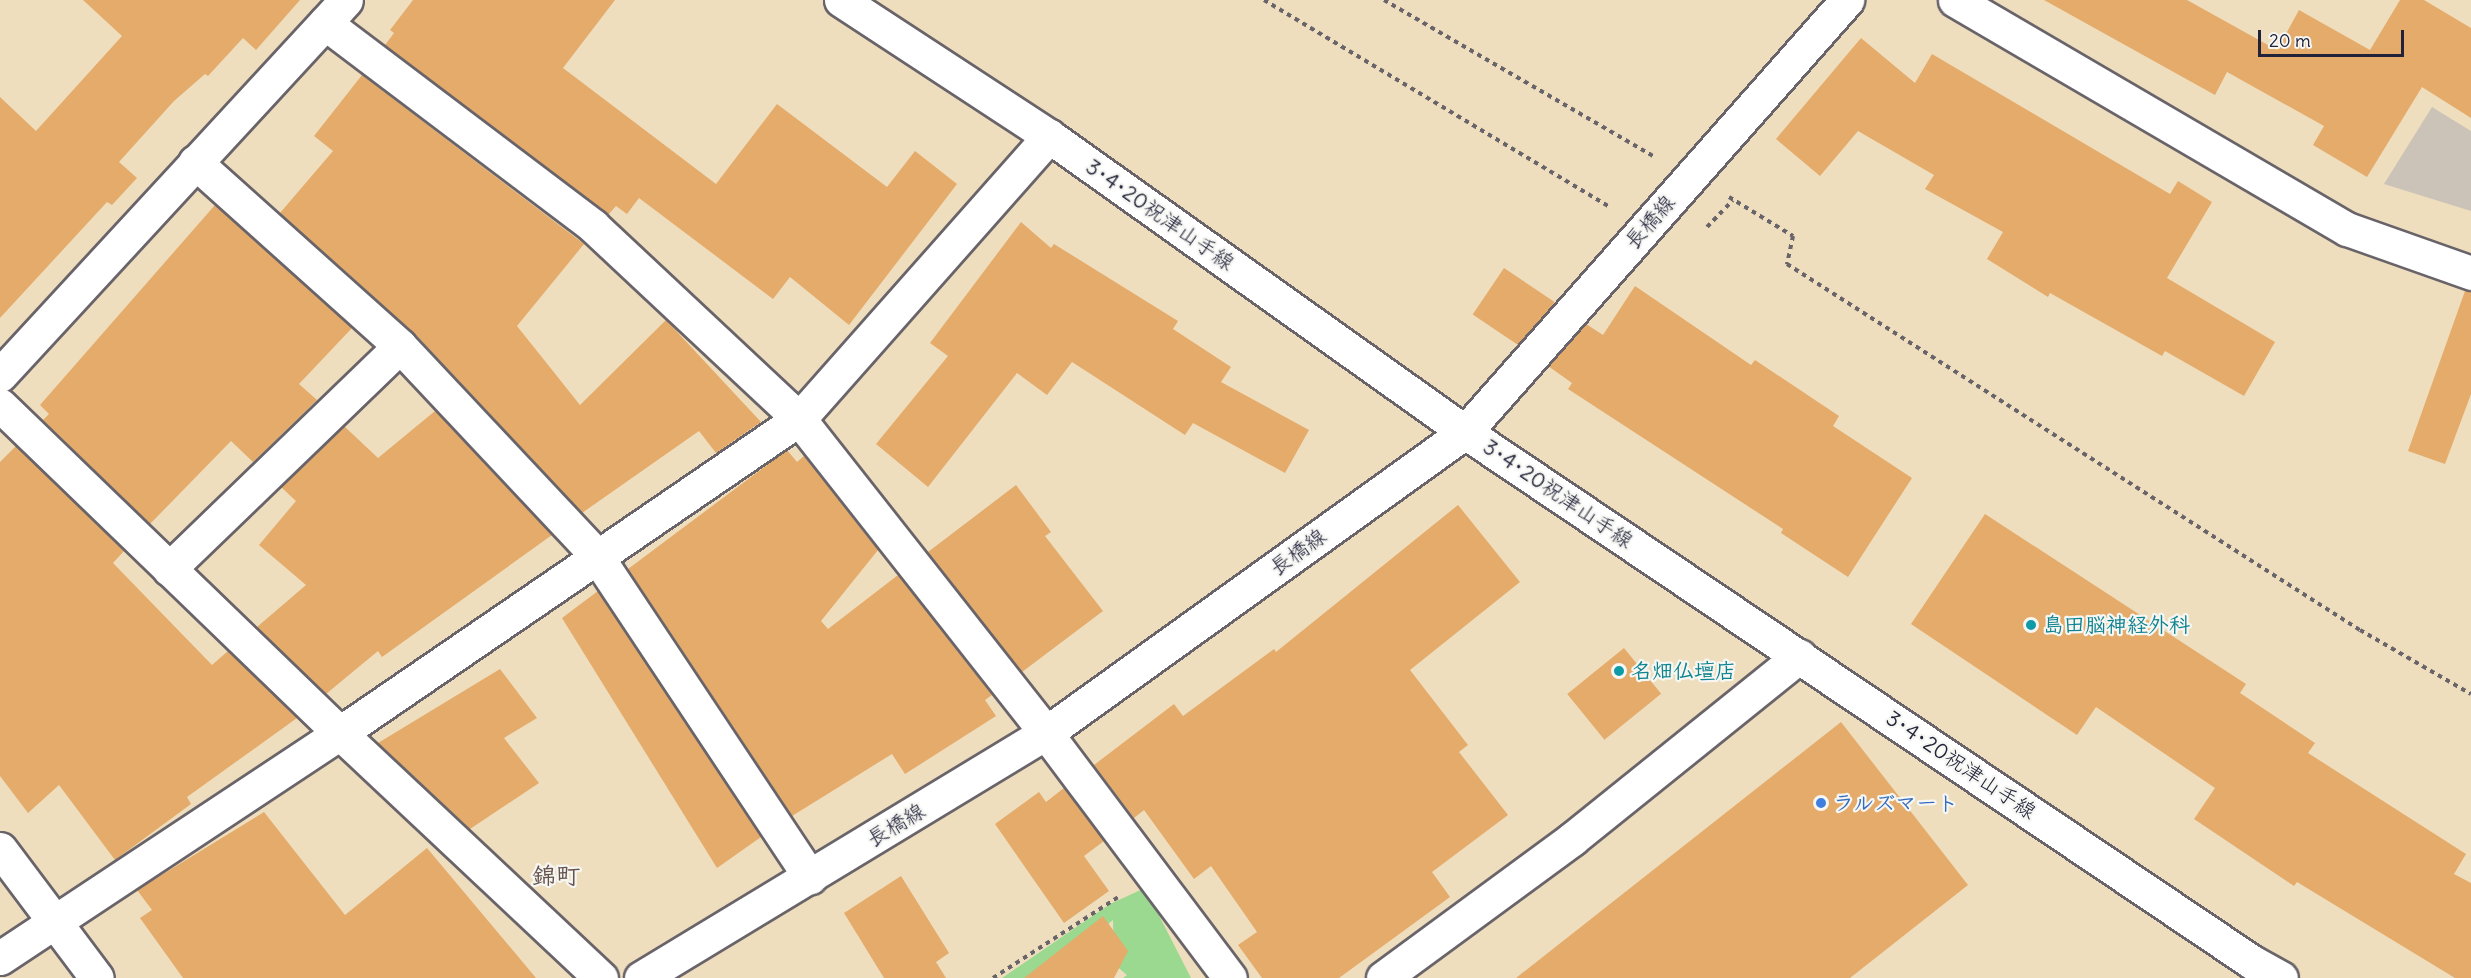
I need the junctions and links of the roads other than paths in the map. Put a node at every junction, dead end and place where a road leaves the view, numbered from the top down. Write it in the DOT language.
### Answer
graph roads {
  1 [pos="842,0"];
  2 [pos="1847,0"];
  3 [pos="1955,0"];
  4 [pos="336,12"];
  5 [pos="1049,136"];
  6 [pos="195,162"];
  7 [pos="2471,273"];
  8 [pos="400,346"];
  9 [pos="0,375"];
  10 [pos="0,405"];
  11 [pos="799,419"];
  12 [pos="1465,432"];
  13 [pos="596,555"];
  14 [pos="169,569"];
  15 [pos="1800,656"];
  16 [pos="339,733"];
  17 [pos="1046,733"];
  18 [pos="0,849"];
  19 [pos="810,878"];
  20 [pos="56,921"];
  21 [pos="0,958"];
  22 [pos="98,978"];
  23 [pos="601,978"];
  24 [pos="641,978"];
  25 [pos="1230,978"];
  26 [pos="1383,978"];
  27 [pos="2281,978"];
  1 -- 5 [label="street, 3･4･20祝津山手線"];
  2 -- 12 [label="street, 長橋線"];
  3 -- 7 [label="street"];
  4 -- 6 [label="street"];
  4 -- 11 [label="street"];
  5 -- 11 [label="street"];
  5 -- 12 [label="street, 3･4･20祝津山手線"];
  6 -- 8 [label="street"];
  6 -- 9 [label="street"];
  8 -- 13 [label="street"];
  8 -- 14 [label="street"];
  10 -- 14 [label="street"];
  11 -- 13 [label="street"];
  11 -- 17 [label="street"];
  12 -- 15 [label="street, 3･4･20祝津山手線"];
  12 -- 17 [label="street, 長橋線"];
  13 -- 16 [label="street"];
  13 -- 19 [label="street"];
  14 -- 16 [label="street"];
  15 -- 26 [label="street"];
  15 -- 27 [label="street, 3･4･20祝津山手線"];
  16 -- 20 [label="street"];
  16 -- 23 [label="street"];
  17 -- 19 [label="street, 長橋線"];
  17 -- 25 [label="street"];
  18 -- 20 [label="street"];
  19 -- 24 [label="street, 長橋線"];
  20 -- 21 [label="street"];
  20 -- 22 [label="street"];
}
